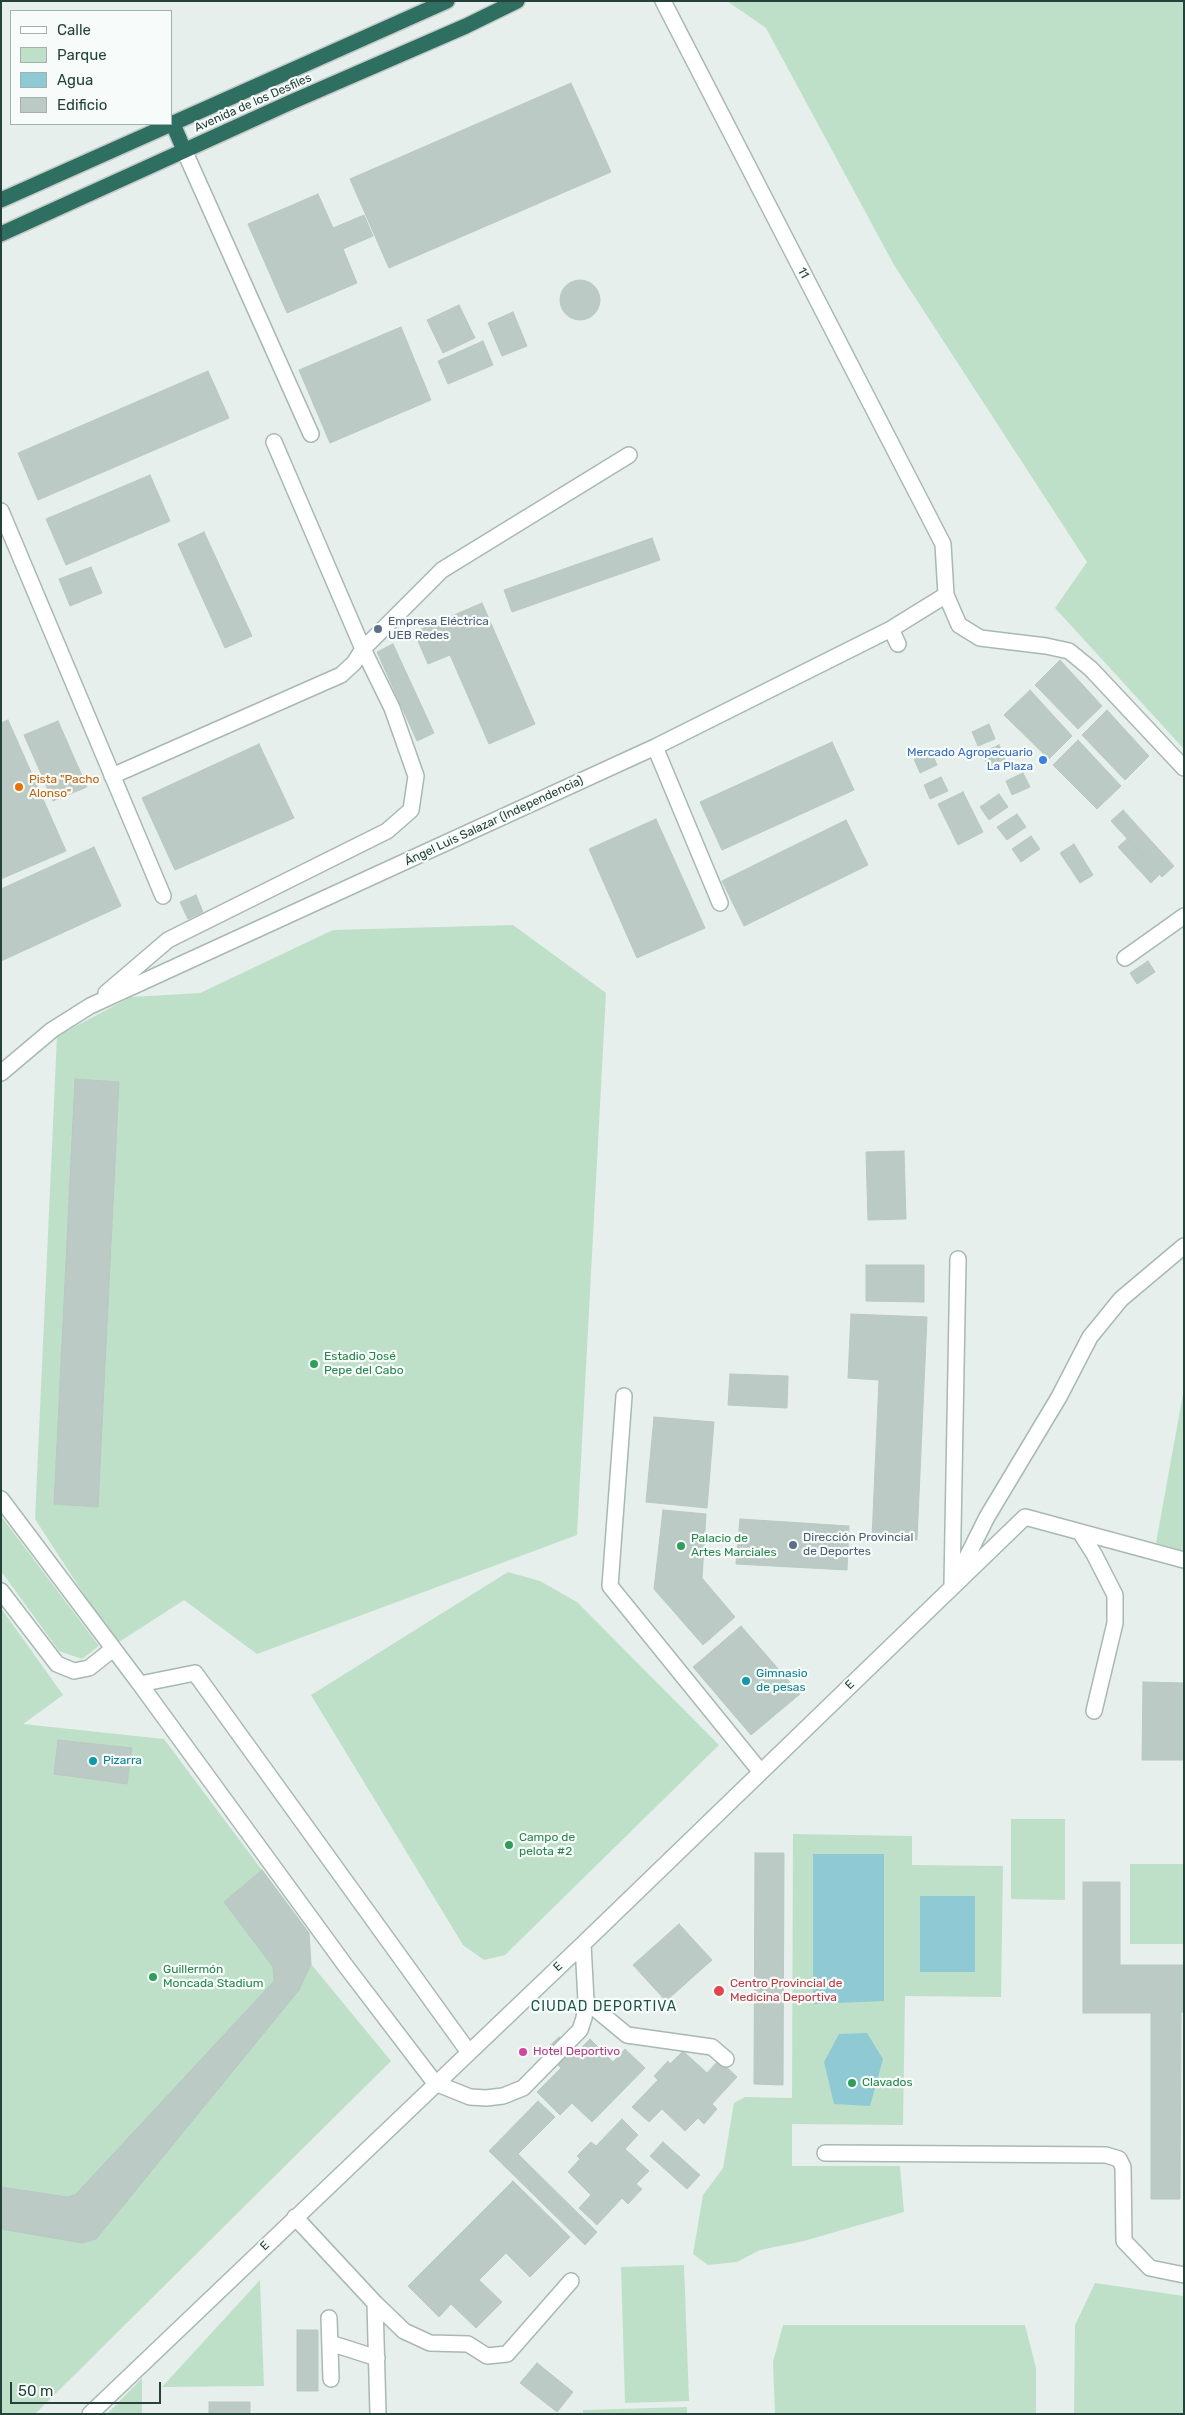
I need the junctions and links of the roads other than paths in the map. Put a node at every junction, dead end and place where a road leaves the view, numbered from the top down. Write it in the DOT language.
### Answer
graph roads {
  1 [pos="447,1"];
  2 [pos="517,1"];
  3 [pos="663,1"];
  4 [pos="173,124"];
  5 [pos="171,125"];
  6 [pos="184,150"];
  7 [pos="1,200"];
  8 [pos="1,234"];
  9 [pos="311,434"];
  10 [pos="274,442"];
  11 [pos="629,455"];
  12 [pos="1,511"];
  13 [pos="946,595"];
  14 [pos="891,629"];
  15 [pos="898,644"];
  16 [pos="363,649"];
  17 [pos="655,747"];
  18 [pos="1184,768"];
  19 [pos="112,776"];
  20 [pos="163,896"];
  21 [pos="720,904"];
  22 [pos="1184,916"];
  23 [pos="1125,958"];
  24 [pos="90,1006"];
  25 [pos="1,1073"];
  26 [pos="1184,1246"];
  27 [pos="958,1259"];
  28 [pos="624,1396"];
  29 [pos="1,1499"];
  30 [pos="1080,1532"];
  31 [pos="1184,1560"];
  32 [pos="951,1588"];
  33 [pos="1,1591"];
  34 [pos="113,1649"];
  35 [pos="140,1684"];
  36 [pos="1094,1711"];
  37 [pos="760,1771"];
  38 [pos="583,1944"];
  39 [pos="586,2001"];
  40 [pos="468,2051"];
  41 [pos="726,2059"];
  42 [pos="435,2083"];
  43 [pos="825,2153"];
  44 [pos="295,2218"];
  45 [pos="1184,2275"];
  46 [pos="572,2281"];
  47 [pos="375,2304"];
  48 [pos="329,2318"];
  49 [pos="330,2344"];
  50 [pos="377,2358"];
  51 [pos="330,2379"];
  52 [pos="90,2414"];
  53 [pos="378,2414"];
  1 -- 4 [label="highway, Avenida de los Desfiles"];
  2 -- 6 [label="highway, Avenida de los Desfiles"];
  3 -- 13 [label="street, 11"];
  4 -- 6 [label="highway"];
  5 -- 7 [label="highway, Avenida de los Desfiles"];
  6 -- 8 [label="highway, Avenida de los Desfiles"];
  6 -- 9 [label="street"];
  10 -- 16 [label="street"];
  11 -- 16 [label="street"];
  12 -- 19 [label="street"];
  13 -- 14 [label="street, Ángel Luis Salazar (Independencia)"];
  13 -- 18 [label="street"];
  14 -- 15 [label="street"];
  14 -- 17 [label="street, Ángel Luis Salazar (Independencia)"];
  16 -- 19 [label="street"];
  16 -- 24 [label="street"];
  17 -- 21 [label="street"];
  17 -- 24 [label="street, Ángel Luis Salazar (Independencia)"];
  19 -- 20 [label="street"];
  22 -- 23 [label="street"];
  24 -- 25 [label="street, Ángel Luis Salazar (Independencia)"];
  26 -- 32 [label="street"];
  27 -- 32 [label="street"];
  28 -- 37 [label="street"];
  29 -- 34 [label="street"];
  30 -- 31 [label="street"];
  30 -- 32 [label="street, E"];
  30 -- 36 [label="street"];
  32 -- 37 [label="street, E"];
  33 -- 34 [label="street"];
  34 -- 35 [label="street"];
  35 -- 40 [label="street"];
  35 -- 42 [label="street"];
  37 -- 38 [label="street, E"];
  38 -- 39 [label="street"];
  38 -- 40 [label="street, E"];
  39 -- 41 [label="street"];
  39 -- 42 [label="street"];
  40 -- 42 [label="street, E"];
  42 -- 44 [label="street, E"];
  43 -- 45 [label="street"];
  44 -- 47 [label="street"];
  44 -- 52 [label="street, E"];
  46 -- 47 [label="street"];
  47 -- 50 [label="street"];
  48 -- 49 [label="street"];
  49 -- 50 [label="street"];
  49 -- 51 [label="street"];
  50 -- 53 [label="street"];
}
